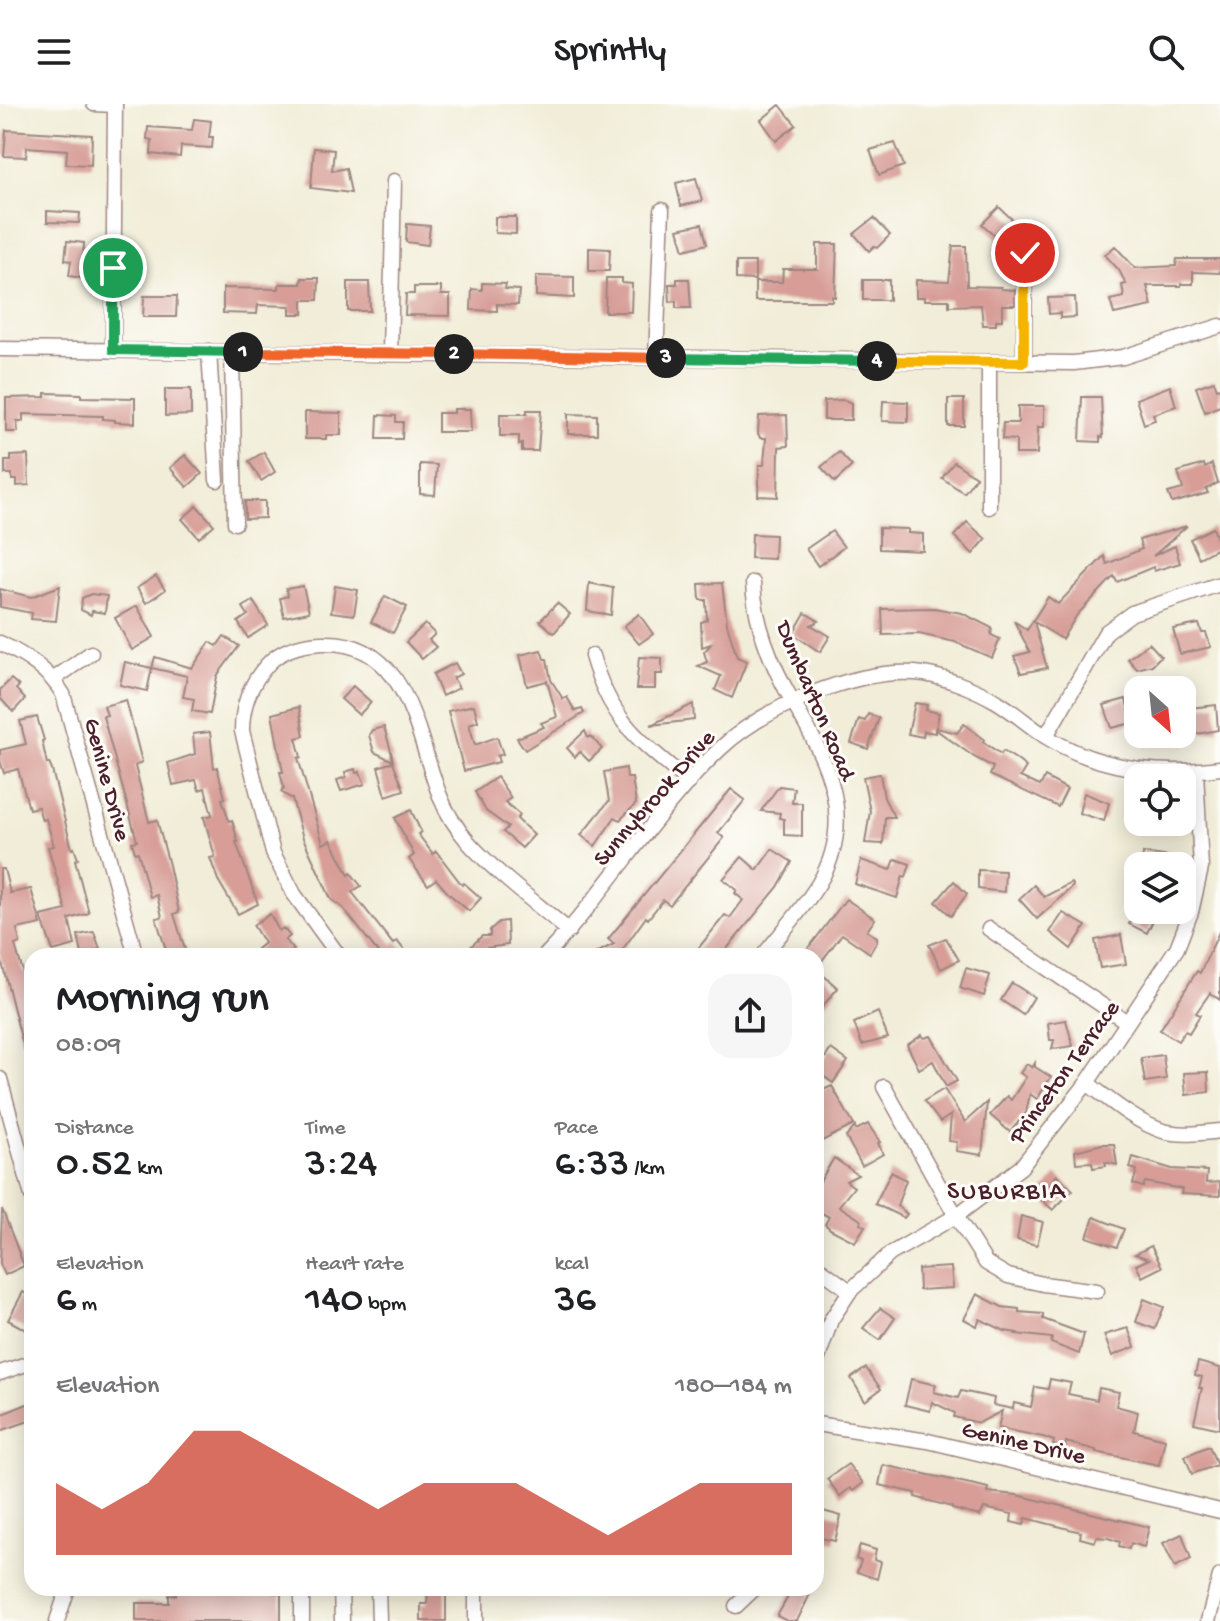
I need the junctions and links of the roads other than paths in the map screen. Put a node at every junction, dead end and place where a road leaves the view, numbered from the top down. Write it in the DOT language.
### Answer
graph roads {
  1 [pos="94,104"];
  2 [pos="115,105"];
  3 [pos="394,181"];
  4 [pos="662,210"];
  5 [pos="1018,238"];
  6 [pos="1220,326"];
  7 [pos="0,349"];
  8 [pos="113,350"];
  9 [pos="209,351"];
  10 [pos="232,352"];
  11 [pos="390,353"];
  12 [pos="656,357"];
  13 [pos="989,362"];
  14 [pos="1024,362"];
  15 [pos="217,480"];
  16 [pos="989,507"];
  17 [pos="235,523"];
  18 [pos="753,583"];
  19 [pos="1220,584"];
  20 [pos="0,643"];
  21 [pos="91,653"];
  22 [pos="592,656"];
  23 [pos="54,679"];
  24 [pos="794,703"];
  25 [pos="1046,736"];
  26 [pos="1124,767"];
  27 [pos="1220,768"];
  28 [pos="1196,771"];
  29 [pos="689,782"];
  30 [pos="989,929"];
  31 [pos="569,931"];
  32 [pos="134,948"];
  33 [pos="333,948"];
  34 [pos="553,948"];
  35 [pos="769,948"];
  36 [pos="1127,1022"];
  37 [pos="0,1079"];
  38 [pos="1087,1083"];
  39 [pos="884,1087"];
  40 [pos="1220,1131"];
  41 [pos="24,1167"];
  42 [pos="956,1216"];
  43 [pos="824,1272"];
  44 [pos="850,1291"];
  45 [pos="1097,1291"];
  46 [pos="824,1341"];
  47 [pos="24,1365"];
  48 [pos="0,1373"];
  49 [pos="824,1425"];
  50 [pos="1220,1511"];
  51 [pos="1220,1576"];
  52 [pos="65,1596"];
  53 [pos="302,1596"];
  54 [pos="341,1596"];
  55 [pos="378,1596"];
  56 [pos="476,1596"];
  57 [pos="747,1596"];
  58 [pos="736,1606"];
  59 [pos="1209,1620"];
  60 [pos="57,1621"];
  61 [pos="302,1621"];
  62 [pos="342,1621"];
  63 [pos="379,1621"];
  64 [pos="476,1621"];
  1 -- 2 [label="street"];
  2 -- 8 [label="street"];
  3 -- 11 [label="street"];
  4 -- 12 [label="street"];
  5 -- 14 [label="street"];
  6 -- 14 [label="street"];
  7 -- 8 [label="street"];
  8 -- 9 [label="street"];
  9 -- 10 [label="street"];
  9 -- 15 [label="street"];
  10 -- 11 [label="street"];
  10 -- 17 [label="street"];
  11 -- 12 [label="street"];
  12 -- 13 [label="street"];
  13 -- 14 [label="street"];
  13 -- 16 [label="street"];
  18 -- 24 [label="street, Dumbarton Road"];
  19 -- 25 [label="street"];
  20 -- 23 [label="street"];
  21 -- 23 [label="street"];
  22 -- 29 [label="street"];
  23 -- 32 [label="street, Genine Drive"];
  24 -- 25 [label="street, Sunnybrook Drive"];
  24 -- 29 [label="street, Sunnybrook Drive"];
  24 -- 35 [label="street, Dumbarton Road"];
  25 -- 26 [label="street, Sunnybrook Drive"];
  27 -- 28 [label="street, Sunnybrook Drive"];
  28 -- 36 [label="street, Princeton Terrace"];
  29 -- 31 [label="street, Sunnybrook Drive"];
  30 -- 36 [label="street"];
  31 -- 33 [label="street"];
  31 -- 34 [label="street, Sunnybrook Drive"];
  36 -- 38 [label="street, Princeton Terrace"];
  37 -- 41 [label="street"];
  38 -- 40 [label="street"];
  38 -- 42 [label="street, Princeton Terrace"];
  39 -- 42 [label="street"];
  42 -- 44 [label="street, Princeton Terrace"];
  42 -- 45 [label="street"];
  43 -- 44 [label="street"];
  44 -- 46 [label="street, Princeton Terrace"];
  47 -- 48 [label="street"];
  49 -- 50 [label="street, Genine Drive"];
  51 -- 59 [label="street"];
  52 -- 60 [label="street"];
  53 -- 61 [label="street"];
  54 -- 62 [label="street"];
  55 -- 63 [label="street"];
  56 -- 64 [label="street"];
  57 -- 58 [label="street"];
}
